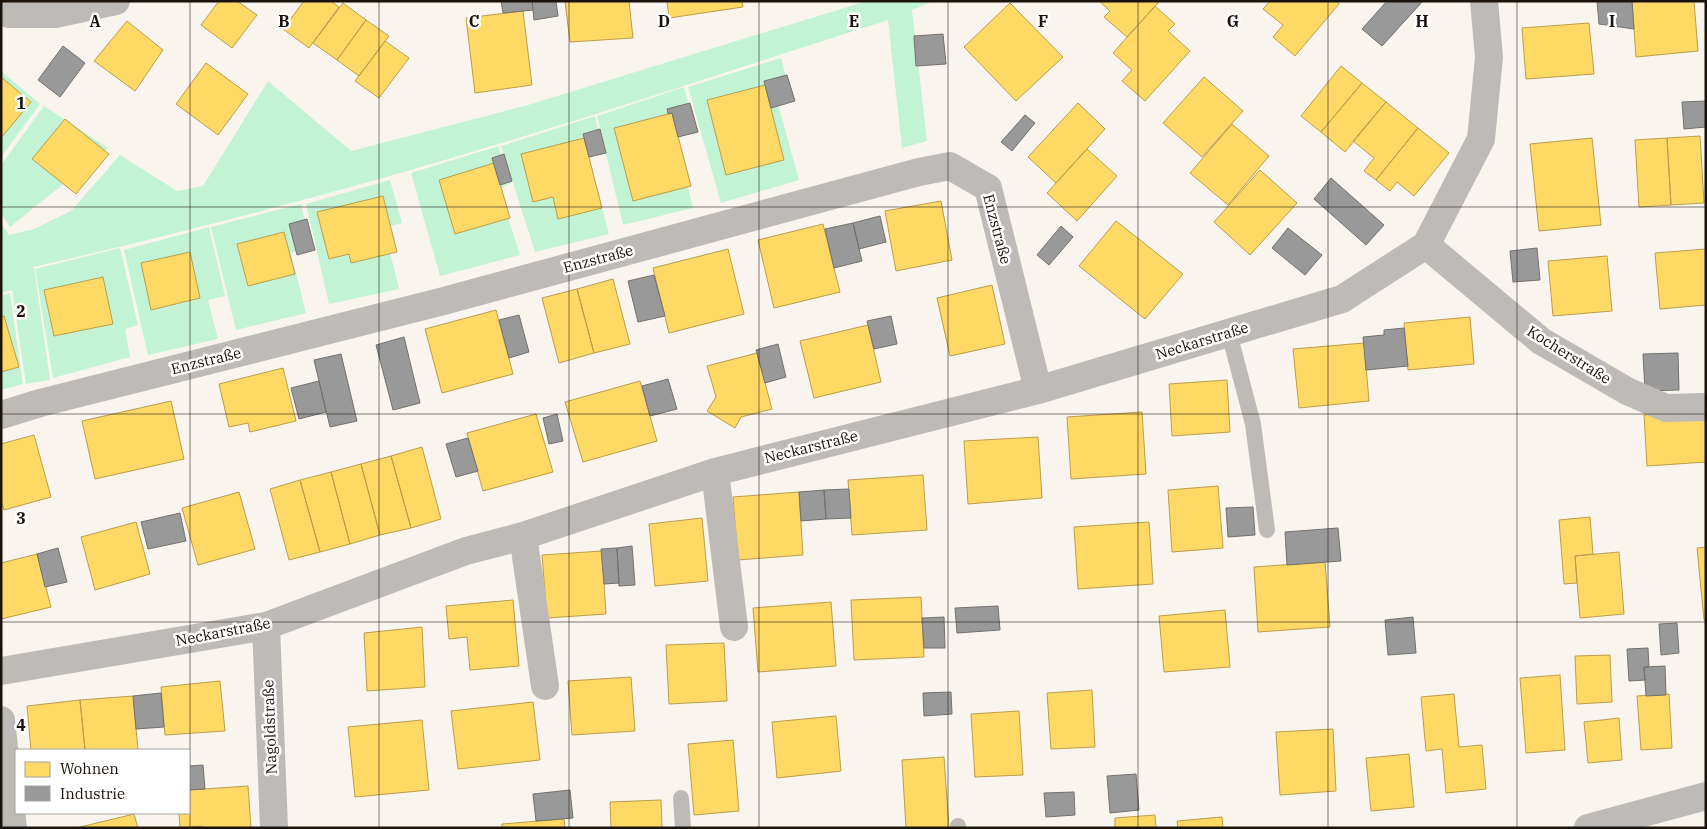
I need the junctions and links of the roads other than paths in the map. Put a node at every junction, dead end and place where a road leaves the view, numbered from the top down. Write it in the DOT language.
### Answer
graph roads {
  1 [pos="116,1"];
  2 [pos="1484,1"];
  3 [pos="4,14"];
  4 [pos="1426,245"];
  5 [pos="1229,333"];
  6 [pos="1038,390"];
  7 [pos="1706,407"];
  8 [pos="1,415"];
  9 [pos="715,472"];
  10 [pos="1266,530"];
  11 [pos="523,536"];
  12 [pos="266,626"];
  13 [pos="734,628"];
  14 [pos="1,671"];
  15 [pos="545,686"];
  16 [pos="1,720"];
  17 [pos="1706,796"];
  18 [pos="681,798"];
  19 [pos="13,828"];
  20 [pos="274,828"];
  21 [pos="683,828"];
  22 [pos="1588,828"];
  1 -- 3 [label="street"];
  2 -- 4 [label="street, Neckarstraße"];
  4 -- 5 [label="street, Neckarstraße"];
  4 -- 7 [label="street, Kocherstraße"];
  5 -- 6 [label="street, Neckarstraße"];
  5 -- 10 [label="lane"];
  6 -- 8 [label="street, Enzstraße"];
  6 -- 9 [label="street, Neckarstraße"];
  9 -- 11 [label="street, Neckarstraße"];
  9 -- 13 [label="street"];
  11 -- 12 [label="street, Neckarstraße"];
  11 -- 15 [label="street"];
  12 -- 14 [label="street, Neckarstraße"];
  12 -- 20 [label="street, Nagoldstraße"];
  16 -- 19 [label="street"];
  17 -- 22 [label="street"];
  18 -- 21 [label="lane"];
}
